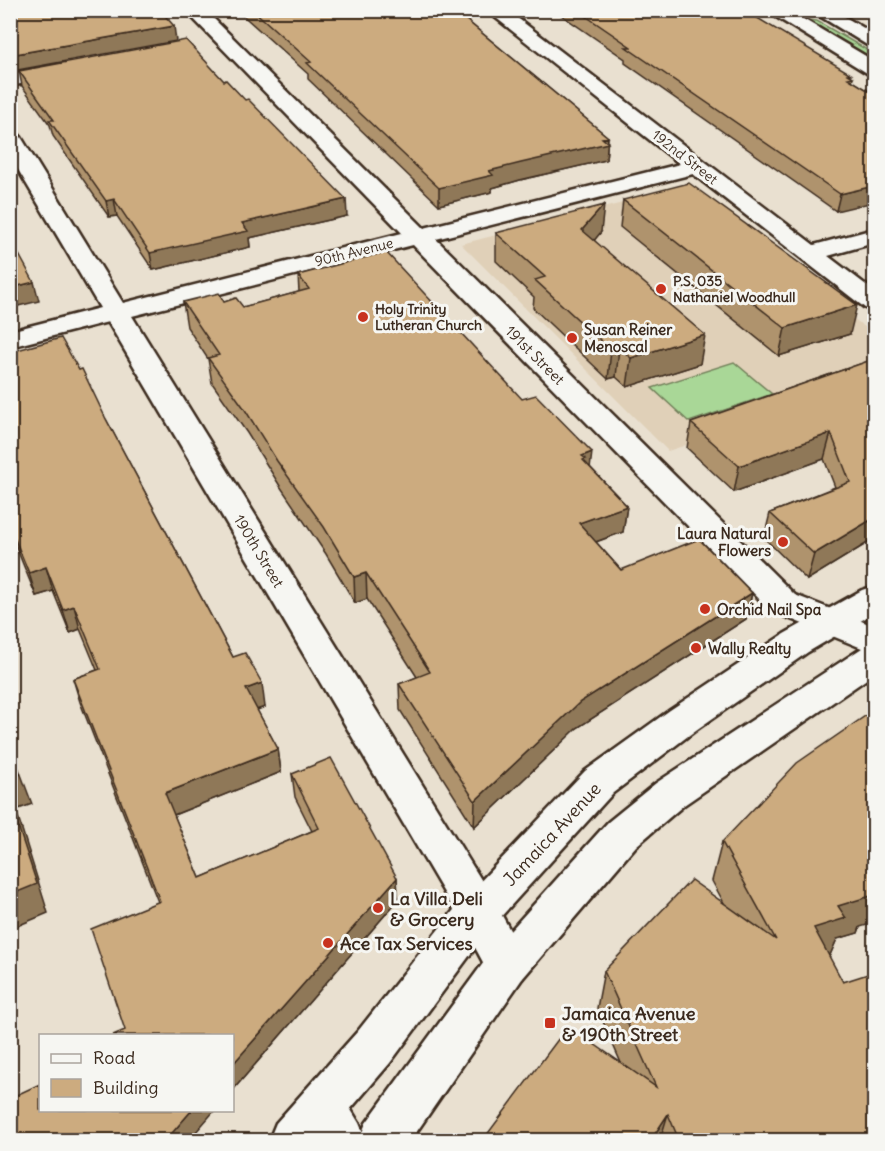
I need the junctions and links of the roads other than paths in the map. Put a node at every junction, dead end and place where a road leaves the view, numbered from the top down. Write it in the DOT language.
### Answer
graph roads {
  1 [pos="194,10"];
  2 [pos="495,10"];
  3 [pos="820,11"];
  4 [pos="781,14"];
  5 [pos="874,41"];
  6 [pos="80,67"];
  7 [pos="874,69"];
  8 [pos="10,80"];
  9 [pos="10,137"];
  10 [pos="697,166"];
  11 [pos="874,236"];
  12 [pos="417,237"];
  13 [pos="810,253"];
  14 [pos="874,303"];
  15 [pos="116,312"];
  16 [pos="10,339"];
  17 [pos="874,598"];
  18 [pos="833,623"];
  19 [pos="874,640"];
  20 [pos="874,657"];
  21 [pos="478,912"];
  22 [pos="507,965"];
  23 [pos="319,1129"];
  24 [pos="383,1140"];
  1 -- 12 [label="street, 191st Street"];
  2 -- 10 [label="street, 192nd Street"];
  3 -- 4 [label="street"];
  3 -- 5 [label="street"];
  4 -- 7 [label="street"];
  6 -- 8 [label="street"];
  9 -- 15 [label="street, 190th Street"];
  10 -- 12 [label="street, 90th Avenue"];
  10 -- 13 [label="street, 192nd Street"];
  11 -- 13 [label="street"];
  12 -- 15 [label="street, 90th Avenue"];
  12 -- 18 [label="street, 191st Street"];
  13 -- 14 [label="street, 192nd Street"];
  15 -- 16 [label="street, 90th Avenue"];
  15 -- 21 [label="street, 190th Street"];
  17 -- 18 [label="street, Jamaica Avenue"];
  18 -- 19 [label="street, 191st Street"];
  18 -- 21 [label="street, Jamaica Avenue"];
  20 -- 22 [label="street"];
  21 -- 22 [label="street, 190th Street"];
  21 -- 23 [label="street, Jamaica Avenue"];
  22 -- 24 [label="street"];
}
